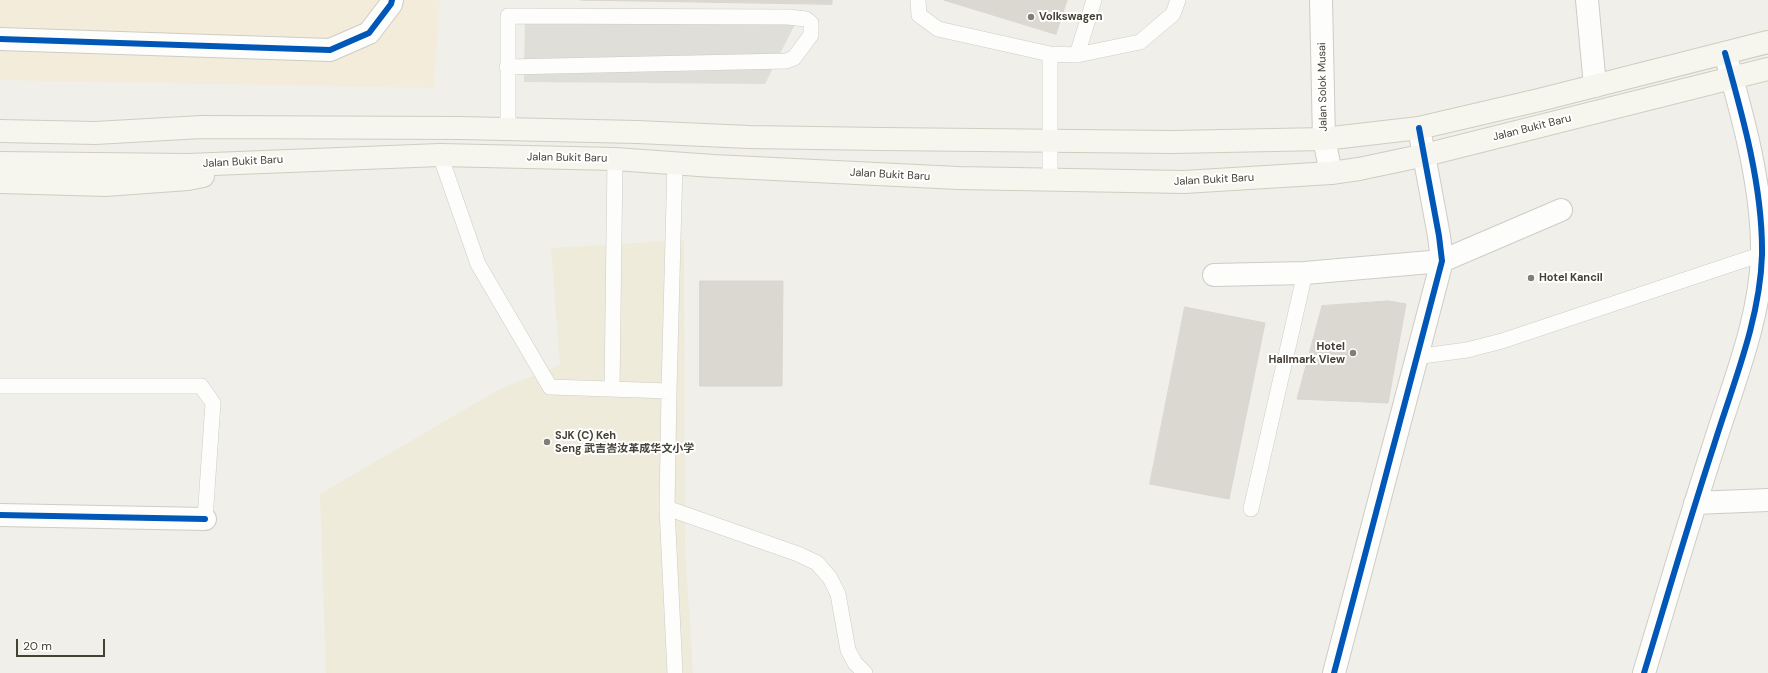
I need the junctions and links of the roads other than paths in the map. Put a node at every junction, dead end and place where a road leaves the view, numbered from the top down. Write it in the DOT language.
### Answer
graph roads {
  1 [pos="392,0"];
  2 [pos="918,0"];
  3 [pos="1094,0"];
  4 [pos="1178,0"];
  5 [pos="1321,0"];
  6 [pos="1588,0"];
  7 [pos="0,39"];
  8 [pos="1768,42"];
  9 [pos="1725,53"];
  10 [pos="1050,54"];
  11 [pos="1077,55"];
  12 [pos="507,67"];
  13 [pos="1768,69"];
  14 [pos="1732,77"];
  15 [pos="1595,86"];
  16 [pos="0,119"];
  17 [pos="202,128"];
  18 [pos="1419,128"];
  19 [pos="508,129"];
  20 [pos="0,131"];
  21 [pos="1324,139"];
  22 [pos="1050,141"];
  23 [pos="440,155"];
  24 [pos="1425,155"];
  25 [pos="615,159"];
  26 [pos="263,161"];
  27 [pos="0,163"];
  28 [pos="675,163"];
  29 [pos="1331,172"];
  30 [pos="1050,180"];
  31 [pos="0,182"];
  32 [pos="1561,210"];
  33 [pos="1762,254"];
  34 [pos="1442,262"];
  35 [pos="1306,273"];
  36 [pos="1214,275"];
  37 [pos="1415,357"];
  38 [pos="0,386"];
  39 [pos="612,390"];
  40 [pos="668,391"];
  41 [pos="1768,500"];
  42 [pos="1695,503"];
  43 [pos="667,508"];
  44 [pos="1251,509"];
  45 [pos="0,515"];
  46 [pos="205,519"];
  47 [pos="675,673"];
  48 [pos="865,673"];
  49 [pos="1334,673"];
  50 [pos="1644,673"];
  1 -- 7 [label="street"];
  2 -- 10 [label="lane"];
  3 -- 11 [label="lane"];
  4 -- 11 [label="lane"];
  5 -- 21 [label="street, Jalan Solok Musai"];
  6 -- 15 [label="street"];
  8 -- 9 [label="main road"];
  9 -- 14 [label="street"];
  9 -- 15 [label="main road"];
  10 -- 11 [label="lane"];
  10 -- 22 [label="lane"];
  12 -- 12 [label="lane"];
  12 -- 19 [label="lane"];
  13 -- 14 [label="main road, Jalan Bukit Baru"];
  14 -- 24 [label="main road, Jalan Bukit Baru"];
  14 -- 33 [label="street"];
  15 -- 18 [label="main road"];
  16 -- 17 [label="main road"];
  17 -- 19 [label="main road"];
  17 -- 20 [label="main road"];
  18 -- 21 [label="main road"];
  18 -- 24 [label="street"];
  19 -- 22 [label="main road"];
  21 -- 22 [label="main road"];
  21 -- 29 [label="street, Jalan Solok Musai"];
  22 -- 30 [label="lane"];
  23 -- 25 [label="main road, Jalan Bukit Baru"];
  23 -- 26 [label="main road, Jalan Bukit Baru"];
  23 -- 39 [label="lane"];
  24 -- 29 [label="main road, Jalan Bukit Baru"];
  24 -- 34 [label="street"];
  25 -- 28 [label="main road, Jalan Bukit Baru"];
  25 -- 39 [label="lane"];
  26 -- 27 [label="main road, Jalan Bukit Baru"];
  26 -- 31 [label="main road"];
  28 -- 30 [label="main road, Jalan Bukit Baru"];
  28 -- 40 [label="lane"];
  29 -- 30 [label="main road, Jalan Bukit Baru"];
  32 -- 34 [label="street"];
  33 -- 37 [label="lane"];
  33 -- 42 [label="street"];
  34 -- 35 [label="street"];
  34 -- 37 [label="street"];
  35 -- 36 [label="street"];
  35 -- 44 [label="lane"];
  37 -- 49 [label="street"];
  38 -- 46 [label="lane"];
  39 -- 40 [label="lane"];
  40 -- 43 [label="lane"];
  41 -- 42 [label="street"];
  42 -- 50 [label="street"];
  43 -- 47 [label="lane"];
  43 -- 48 [label="lane"];
  45 -- 46 [label="street"];
}
